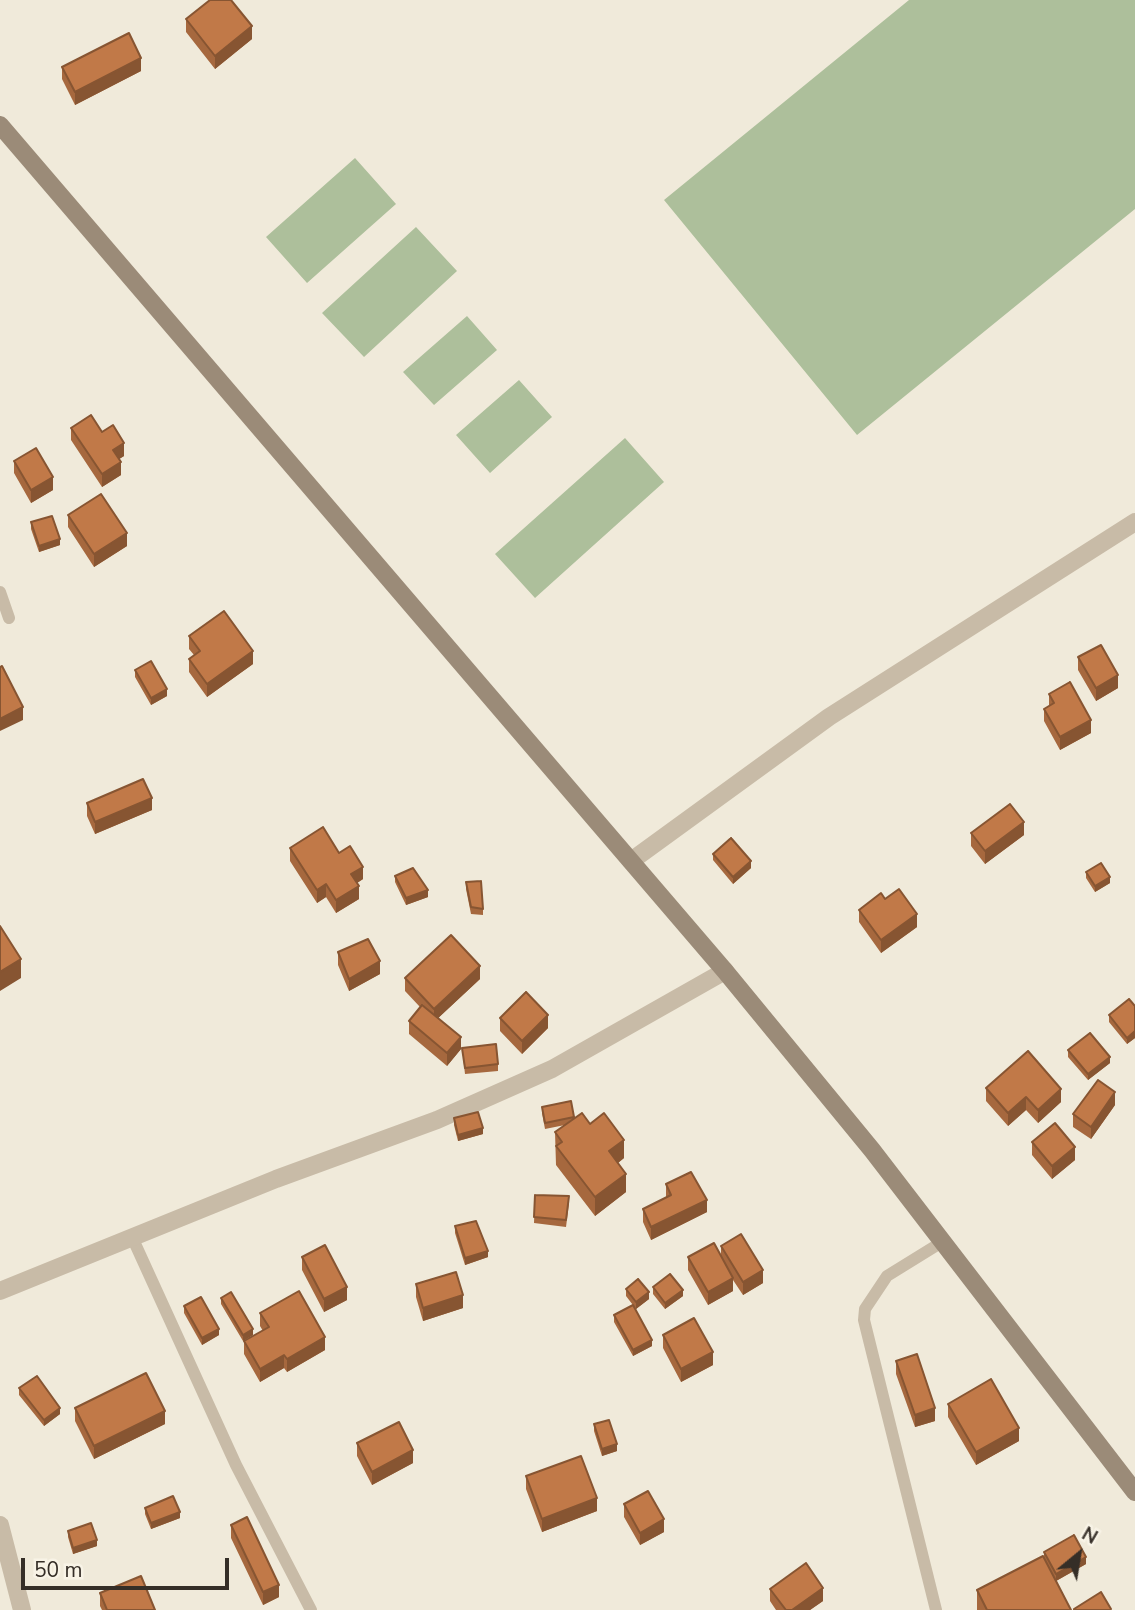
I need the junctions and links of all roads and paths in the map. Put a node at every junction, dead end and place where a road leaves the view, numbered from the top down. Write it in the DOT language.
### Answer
graph roads {
  1 [pos="0,125"];
  2 [pos="1135,522"];
  3 [pos="0,592"];
  4 [pos="9,618"];
  5 [pos="631,861"];
  6 [pos="725,971"];
  7 [pos="132,1237"];
  8 [pos="942,1242"];
  9 [pos="0,1291"];
  10 [pos="1135,1492"];
  11 [pos="0,1525"];
  12 [pos="6,1570"];
  13 [pos="22,1610"];
  14 [pos="312,1610"];
  15 [pos="936,1610"];
  1 -- 5 [label="main road"];
  2 -- 5 [label="street"];
  3 -- 4 [label="lane"];
  5 -- 6 [label="main road"];
  6 -- 7 [label="street"];
  6 -- 8 [label="main road"];
  7 -- 9 [label="street"];
  7 -- 14 [label="lane"];
  8 -- 10 [label="main road"];
  8 -- 15 [label="lane"];
  11 -- 12 [label="street"];
  12 -- 13 [label="street"];
}
